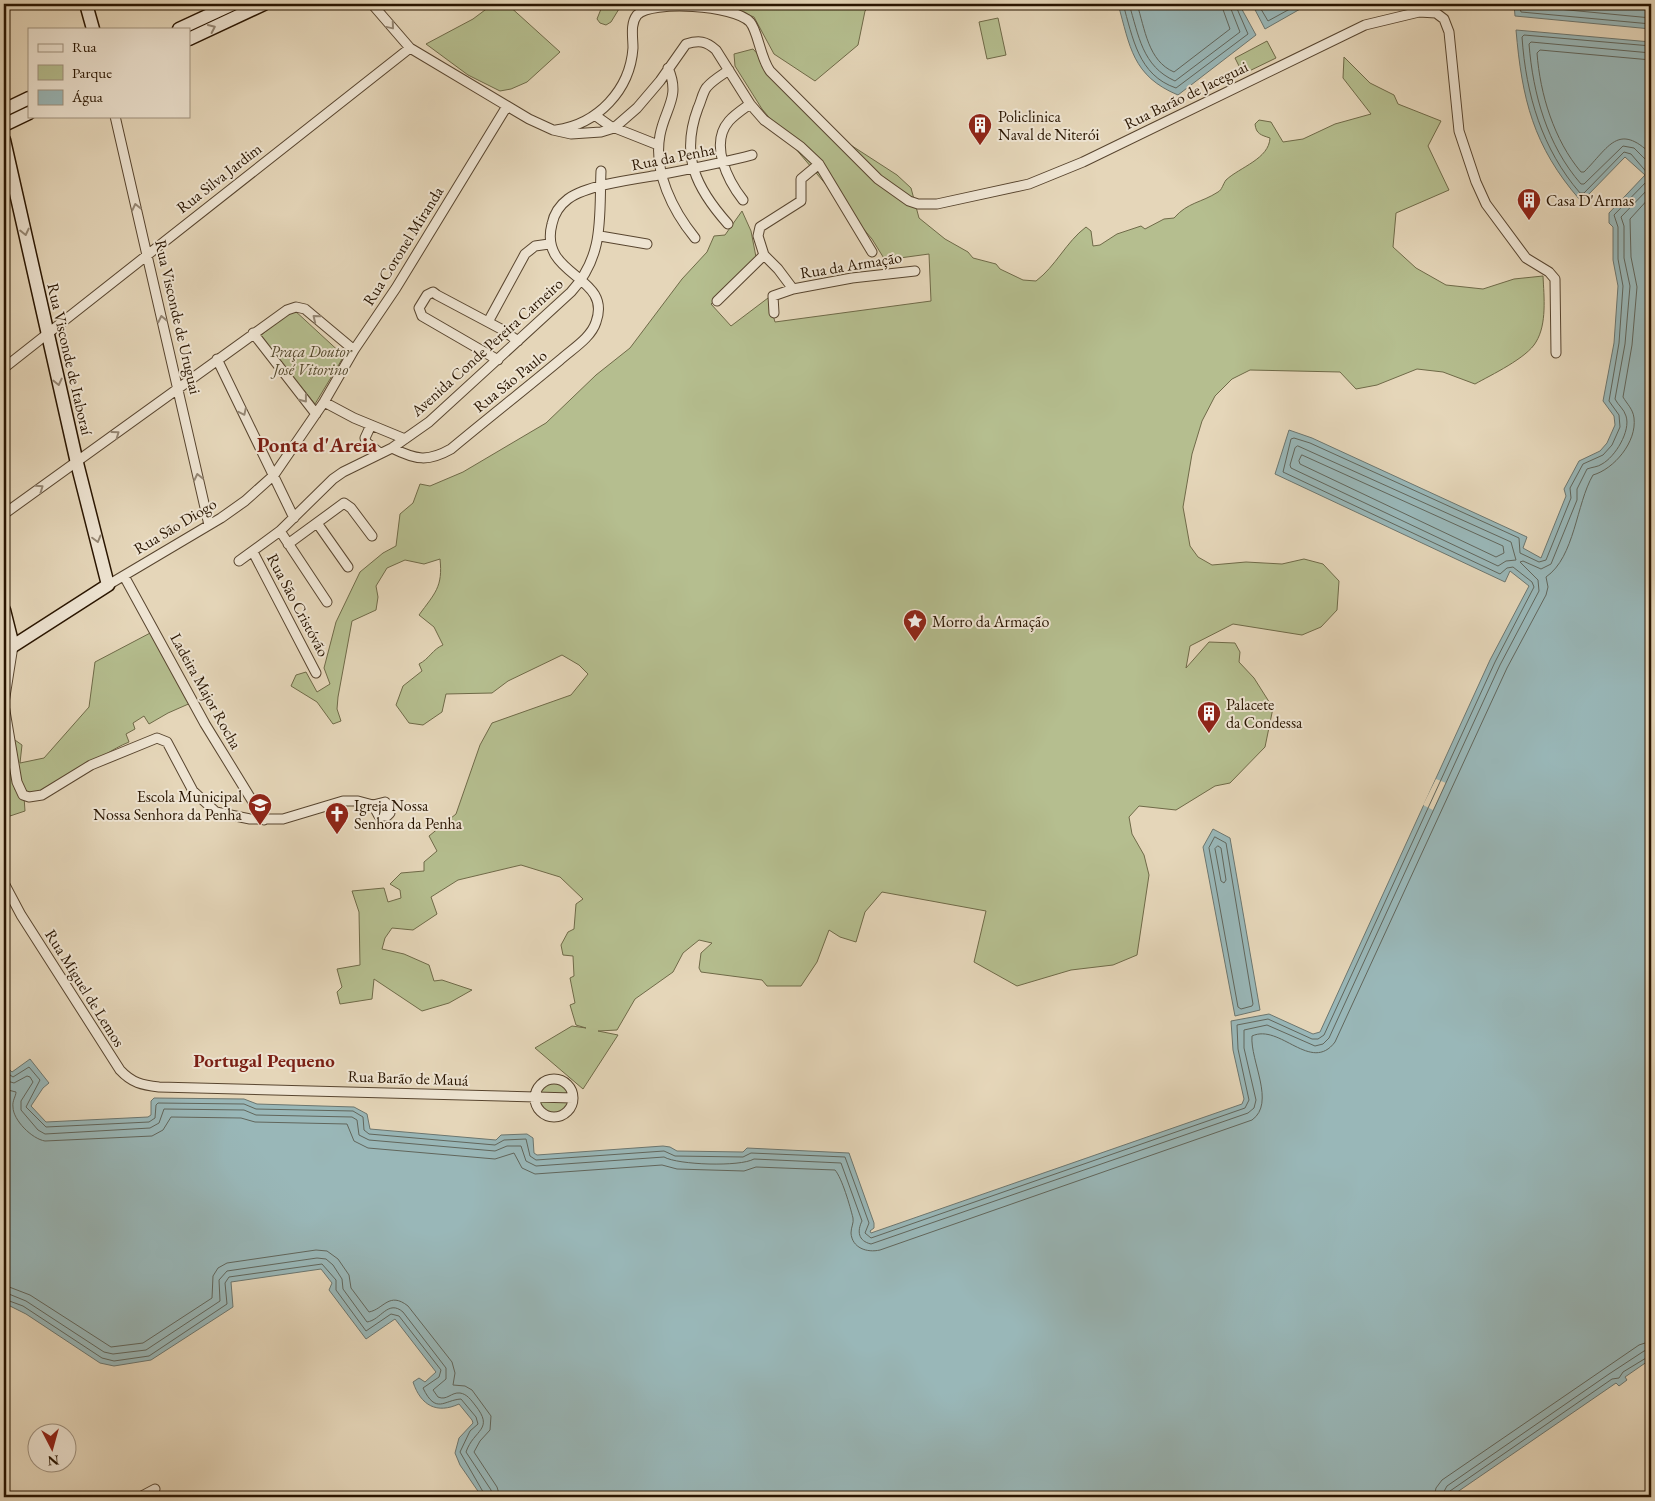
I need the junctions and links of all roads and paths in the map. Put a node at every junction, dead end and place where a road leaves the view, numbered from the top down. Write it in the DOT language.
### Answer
graph roads {
  1 [pos="86,4"];
  2 [pos="233,4"];
  3 [pos="264,4"];
  4 [pos="372,4"];
  5 [pos="93,28"];
  6 [pos="181,28"];
  7 [pos="190,39"];
  8 [pos="410,48"];
  9 [pos="668,68"];
  10 [pos="729,70"];
  11 [pos="28,98"];
  12 [pos="750,104"];
  13 [pos="507,106"];
  14 [pos="4,110"];
  15 [pos="28,113"];
  16 [pos="596,116"];
  17 [pos="114,118"];
  18 [pos="4,125"];
  19 [pos="614,128"];
  20 [pos="556,130"];
  21 [pos="4,140"];
  22 [pos="658,145"];
  23 [pos="752,155"];
  24 [pos="723,163"];
  25 [pos="820,164"];
  26 [pos="691,168"];
  27 [pos="601,171"];
  28 [pos="662,174"];
  29 [pos="9,187"];
  30 [pos="600,187"];
  31 [pos="742,200"];
  32 [pos="728,224"];
  33 [pos="600,236"];
  34 [pos="695,238"];
  35 [pos="549,244"];
  36 [pos="647,244"];
  37 [pos="872,252"];
  38 [pos="148,254"];
  39 [pos="764,255"];
  40 [pos="914,271"];
  41 [pos="582,281"];
  42 [pos="793,290"];
  43 [pos="717,301"];
  44 [pos="774,313"];
  45 [pos="488,322"];
  46 [pos="253,333"];
  47 [pos="47,334"];
  48 [pos="518,341"];
  49 [pos="354,350"];
  50 [pos="1556,353"];
  51 [pos="217,359"];
  52 [pos="498,360"];
  53 [pos="4,368"];
  54 [pos="177,389"];
  55 [pos="324,402"];
  56 [pos="316,414"];
  57 [pos="371,425"];
  58 [pos="405,439"];
  59 [pos="392,448"];
  60 [pos="380,453"];
  61 [pos="77,463"];
  62 [pos="274,475"];
  63 [pos="4,514"];
  64 [pos="294,518"];
  65 [pos="317,523"];
  66 [pos="210,525"];
  67 [pos="280,531"];
  68 [pos="372,536"];
  69 [pos="288,544"];
  70 [pos="253,552"];
  71 [pos="239,561"];
  72 [pos="348,567"];
  73 [pos="124,576"];
  74 [pos="108,585"];
  75 [pos="327,602"];
  76 [pos="4,610"];
  77 [pos="13,646"];
  78 [pos="316,673"];
  79 [pos="4,704"];
  80 [pos="369,804"];
  81 [pos="264,820"];
  82 [pos="4,884"];
  83 [pos="159,1087"];
  84 [pos="535,1098"];
  85 [pos="573,1098"];
  86 [pos="155,1489"];
  87 [pos="140,1497"];
  1 -- 5 [label="street"];
  2 -- 6 [label="street"];
  7 -- 3 [label="street, one-way"];
  4 -- 8 [label="street, one-way"];
  8 -- 13 [label="street"];
  8 -- 38 [label="street, Rua Silva Jardim"];
  9 -- 10 [label="street, Rua da Armação"];
  9 -- 19 [label="street, Rua da Armação"];
  9 -- 22 [label="street"];
  10 -- 12 [label="street, Rua da Armação"];
  10 -- 26 [label="street"];
  11 -- 14 [label="street"];
  12 -- 24 [label="street"];
  12 -- 25 [label="street, Rua da Armação"];
  13 -- 20 [label="street"];
  13 -- 49 [label="street, Rua Coronel Miranda"];
  15 -- 18 [label="street"];
  16 -- 19 [label="street"];
  16 -- 20 [label="street, Rua Barão de Jaceguai"];
  16 -- 50 [label="street, Rua Barão de Jaceguai"];
  38 -- 17 [label="street, Rua Visconde de Uruguai, one-way"];
  19 -- 20 [label="street"];
  19 -- 22 [label="street"];
  21 -- 29 [label="street, Rua Visconde de Itaboraí"];
  22 -- 28 [label="street"];
  23 -- 24 [label="street, Rua da Penha"];
  24 -- 26 [label="street, Rua da Penha"];
  24 -- 31 [label="street"];
  25 -- 37 [label="street, Rua da Armação"];
  25 -- 39 [label="street"];
  26 -- 28 [label="street, Rua da Penha"];
  26 -- 32 [label="street"];
  27 -- 30 [label="street, Avenida Conde Pereira Carneiro"];
  28 -- 30 [label="street, Rua da Penha"];
  28 -- 34 [label="street"];
  29 -- 47 [label="street, Rua Visconde de Itaboraí, one-way"];
  30 -- 33 [label="street, Avenida Conde Pereira Carneiro"];
  30 -- 35 [label="street, Rua da Penha"];
  33 -- 36 [label="street"];
  33 -- 41 [label="street, Avenida Conde Pereira Carneiro"];
  35 -- 41 [label="street, Rua São Paulo"];
  35 -- 45 [label="street"];
  38 -- 47 [label="street, Rua Silva Jardim"];
  54 -- 38 [label="street, Rua Visconde de Uruguai, one-way"];
  39 -- 42 [label="street, Rua da Armação"];
  39 -- 43 [label="street"];
  40 -- 42 [label="street, Rua da Armação"];
  41 -- 48 [label="street, Avenida Conde Pereira Carneiro"];
  41 -- 59 [label="street, Rua São Paulo"];
  42 -- 44 [label="street, Rua da Armação"];
  45 -- 48 [label="street"];
  45 -- 52 [label="street"];
  49 -- 46 [label="street, one-way"];
  46 -- 51 [label="street"];
  46 -- 56 [label="street, one-way"];
  47 -- 53 [label="street, Rua Silva Jardim"];
  47 -- 61 [label="street, Rua Visconde de Itaboraí, one-way"];
  48 -- 52 [label="street, Avenida Conde Pereira Carneiro"];
  49 -- 55 [label="street, Rua Coronel Miranda"];
  51 -- 54 [label="street"];
  51 -- 62 [label="street, one-way"];
  52 -- 58 [label="street, Avenida Conde Pereira Carneiro"];
  61 -- 54 [label="street, one-way"];
  66 -- 54 [label="street, Rua Visconde de Uruguai, one-way"];
  55 -- 56 [label="street, Rua São Diogo"];
  55 -- 57 [label="street"];
  56 -- 62 [label="street, Rua São Diogo"];
  57 -- 58 [label="street"];
  57 -- 60 [label="street"];
  58 -- 59 [label="street, Avenida Conde Pereira Carneiro"];
  59 -- 60 [label="street, Avenida Conde Pereira Carneiro"];
  60 -- 64 [label="street, Avenida Conde Pereira Carneiro"];
  63 -- 61 [label="street, one-way"];
  61 -- 74 [label="street, Rua Visconde de Itaboraí, one-way"];
  62 -- 64 [label="street"];
  62 -- 66 [label="street, Rua São Diogo"];
  64 -- 67 [label="street, Avenida Conde Pereira Carneiro"];
  65 -- 68 [label="street"];
  65 -- 69 [label="street"];
  65 -- 72 [label="street"];
  66 -- 73 [label="street, Rua São Diogo"];
  67 -- 69 [label="street"];
  67 -- 70 [label="street, Avenida Conde Pereira Carneiro"];
  69 -- 75 [label="street"];
  70 -- 71 [label="street, Avenida Conde Pereira Carneiro"];
  70 -- 78 [label="street, Rua São Cristóvão"];
  73 -- 74 [label="street, Rua São Diogo"];
  73 -- 81 [label="street, Ladeira Major Rocha"];
  74 -- 77 [label="street, Rua São Diogo"];
  76 -- 77 [label="street"];
  77 -- 79 [label="street"];
  79 -- 81 [label="street"];
  80 -- 81 [label="street"];
  82 -- 83 [label="street, Rua Miguel de Lemos"];
  83 -- 84 [label="street, Rua Barão de Mauá"];
  84 -- 85 [label="street, Rua Barão de Mauá"];
  84 -- 85 [label="street"];
  84 -- 85 [label="street"];
  86 -- 87 [label="street"];
}
